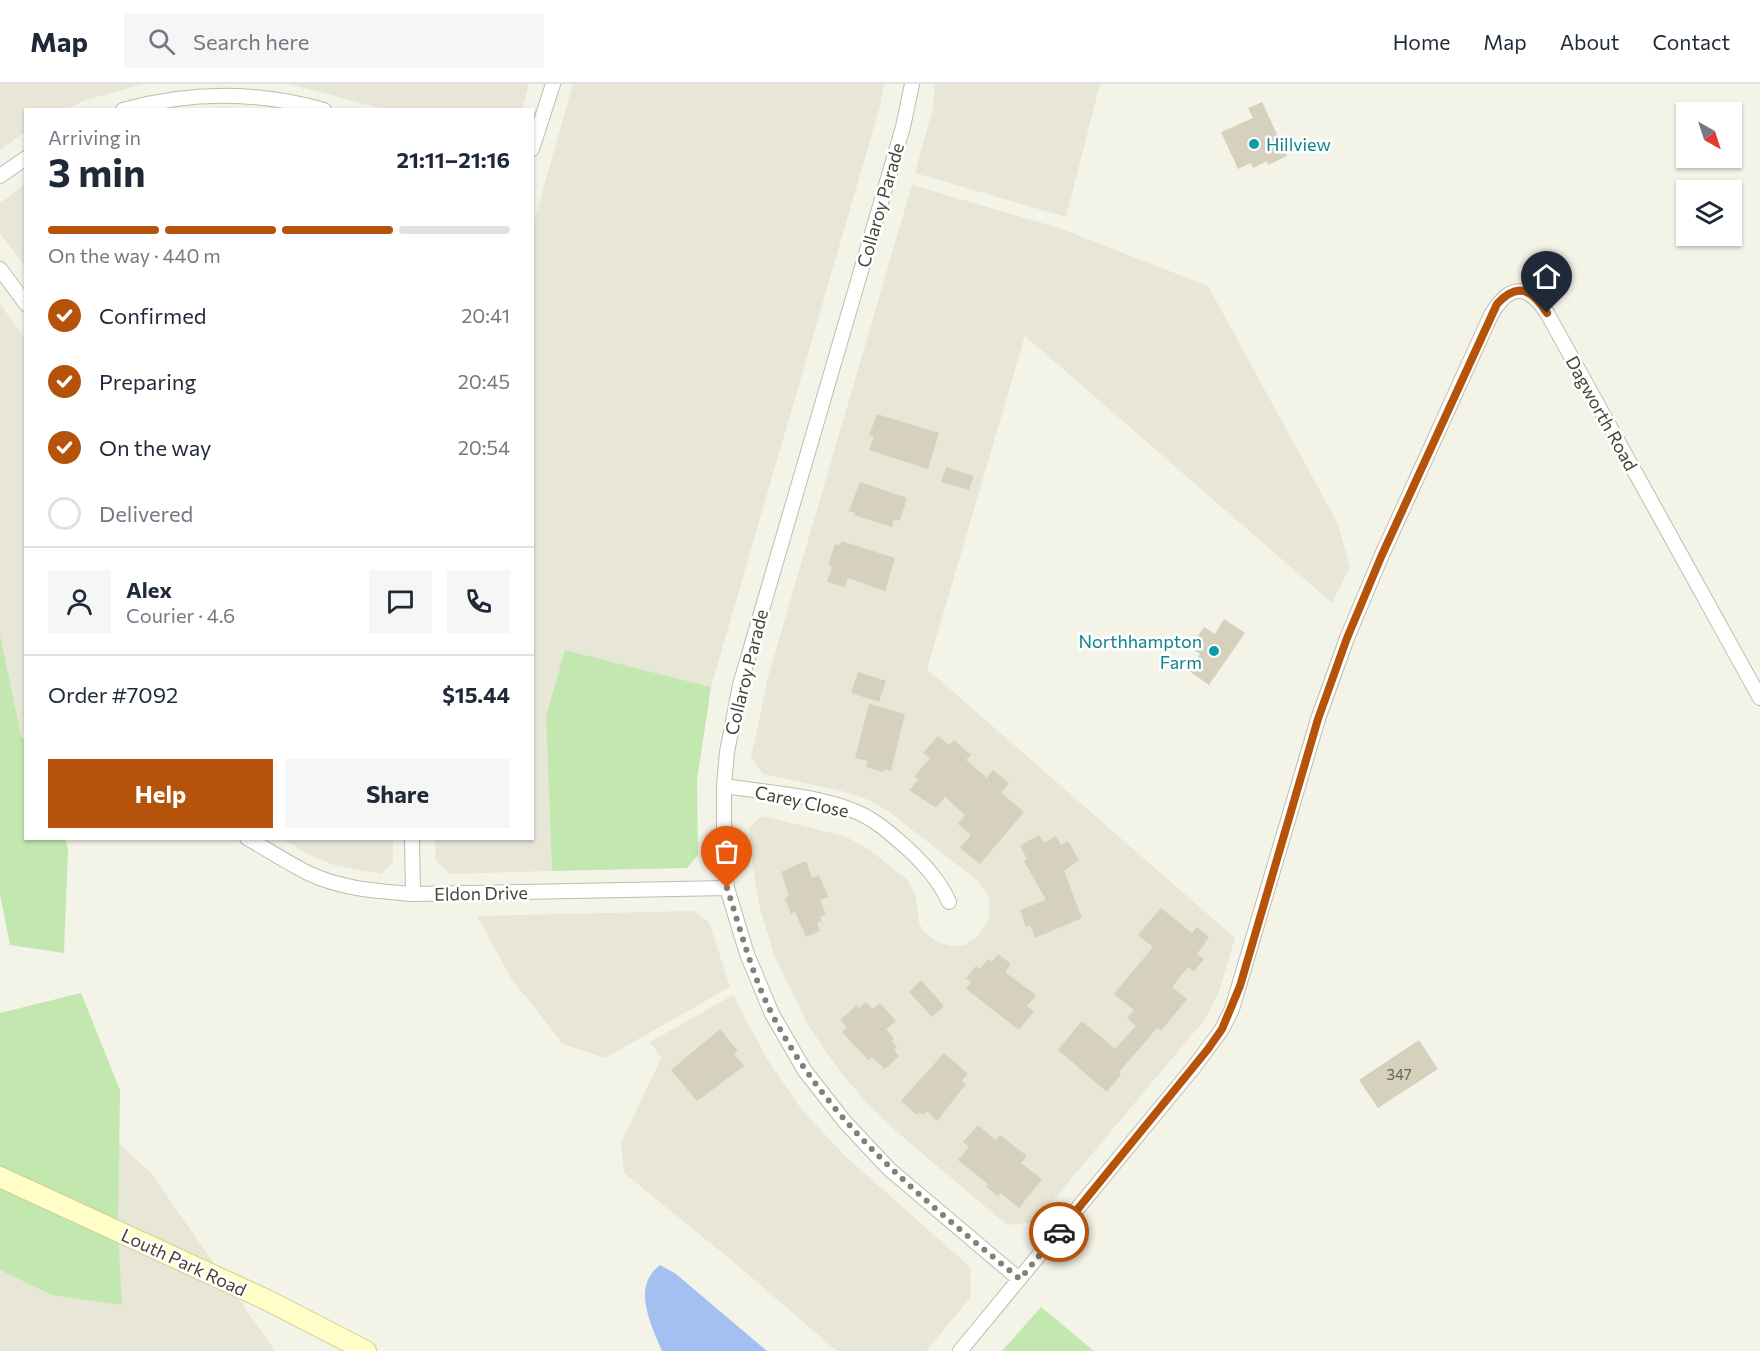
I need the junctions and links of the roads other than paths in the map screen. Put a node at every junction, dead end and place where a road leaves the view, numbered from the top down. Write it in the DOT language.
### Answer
graph roads {
  1 [pos="553,84"];
  2 [pos="912,84"];
  3 [pos="232,89"];
  4 [pos="131,108"];
  5 [pos="316,108"];
  6 [pos="534,143"];
  7 [pos="24,159"];
  8 [pos="0,176"];
  9 [pos="0,269"];
  10 [pos="24,301"];
  11 [pos="1760,698"];
  12 [pos="724,786"];
  13 [pos="251,840"];
  14 [pos="412,840"];
  15 [pos="727,888"];
  16 [pos="413,894"];
  17 [pos="949,902"];
  18 [pos="0,1178"];
  19 [pos="1020,1279"];
  20 [pos="366,1351"];
  21 [pos="960,1351"];
  1 -- 6 [label="street"];
  2 -- 12 [label="street, Collaroy Parade"];
  3 -- 4 [label="street"];
  3 -- 5 [label="street"];
  7 -- 8 [label="street"];
  9 -- 10 [label="street"];
  11 -- 19 [label="street, Dagworth Road"];
  12 -- 15 [label="street, Collaroy Parade"];
  12 -- 17 [label="street, Carey Close"];
  13 -- 16 [label="street, Eldon Drive"];
  14 -- 16 [label="street"];
  15 -- 16 [label="street, Eldon Drive"];
  15 -- 19 [label="street, Collaroy Parade"];
  18 -- 20 [label="street, Louth Park Road"];
  19 -- 21 [label="street, Dagworth Road"];
}
